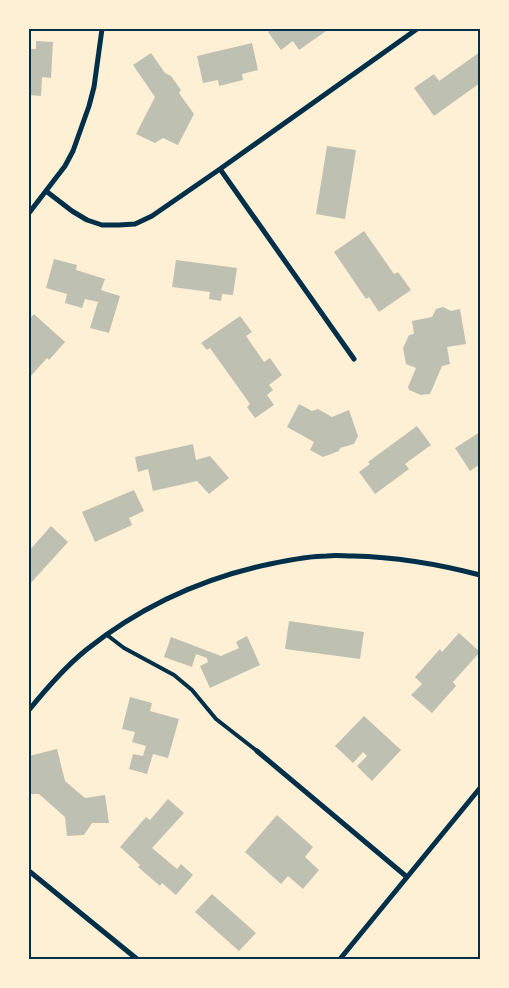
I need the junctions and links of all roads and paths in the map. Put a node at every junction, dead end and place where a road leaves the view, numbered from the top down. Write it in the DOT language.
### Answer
graph roads {
  1 [pos="102,29"];
  2 [pos="417,29"];
  3 [pos="220,169"];
  4 [pos="46,191"];
  5 [pos="29,213"];
  6 [pos="354,359"];
  7 [pos="480,575"];
  8 [pos="107,635"];
  9 [pos="29,710"];
  10 [pos="257,751"];
  11 [pos="480,788"];
  12 [pos="29,871"];
  13 [pos="408,877"];
  14 [pos="137,959"];
  15 [pos="340,959"];
  1 -- 4 [label="street"];
  2 -- 3 [label="street"];
  3 -- 4 [label="street"];
  3 -- 6 [label="street"];
  4 -- 5 [label="street"];
  7 -- 8 [label="street"];
  8 -- 9 [label="street"];
  8 -- 10 [label="lane"];
  10 -- 13 [label="street"];
  11 -- 13 [label="street"];
  12 -- 14 [label="street"];
  13 -- 15 [label="street"];
}
